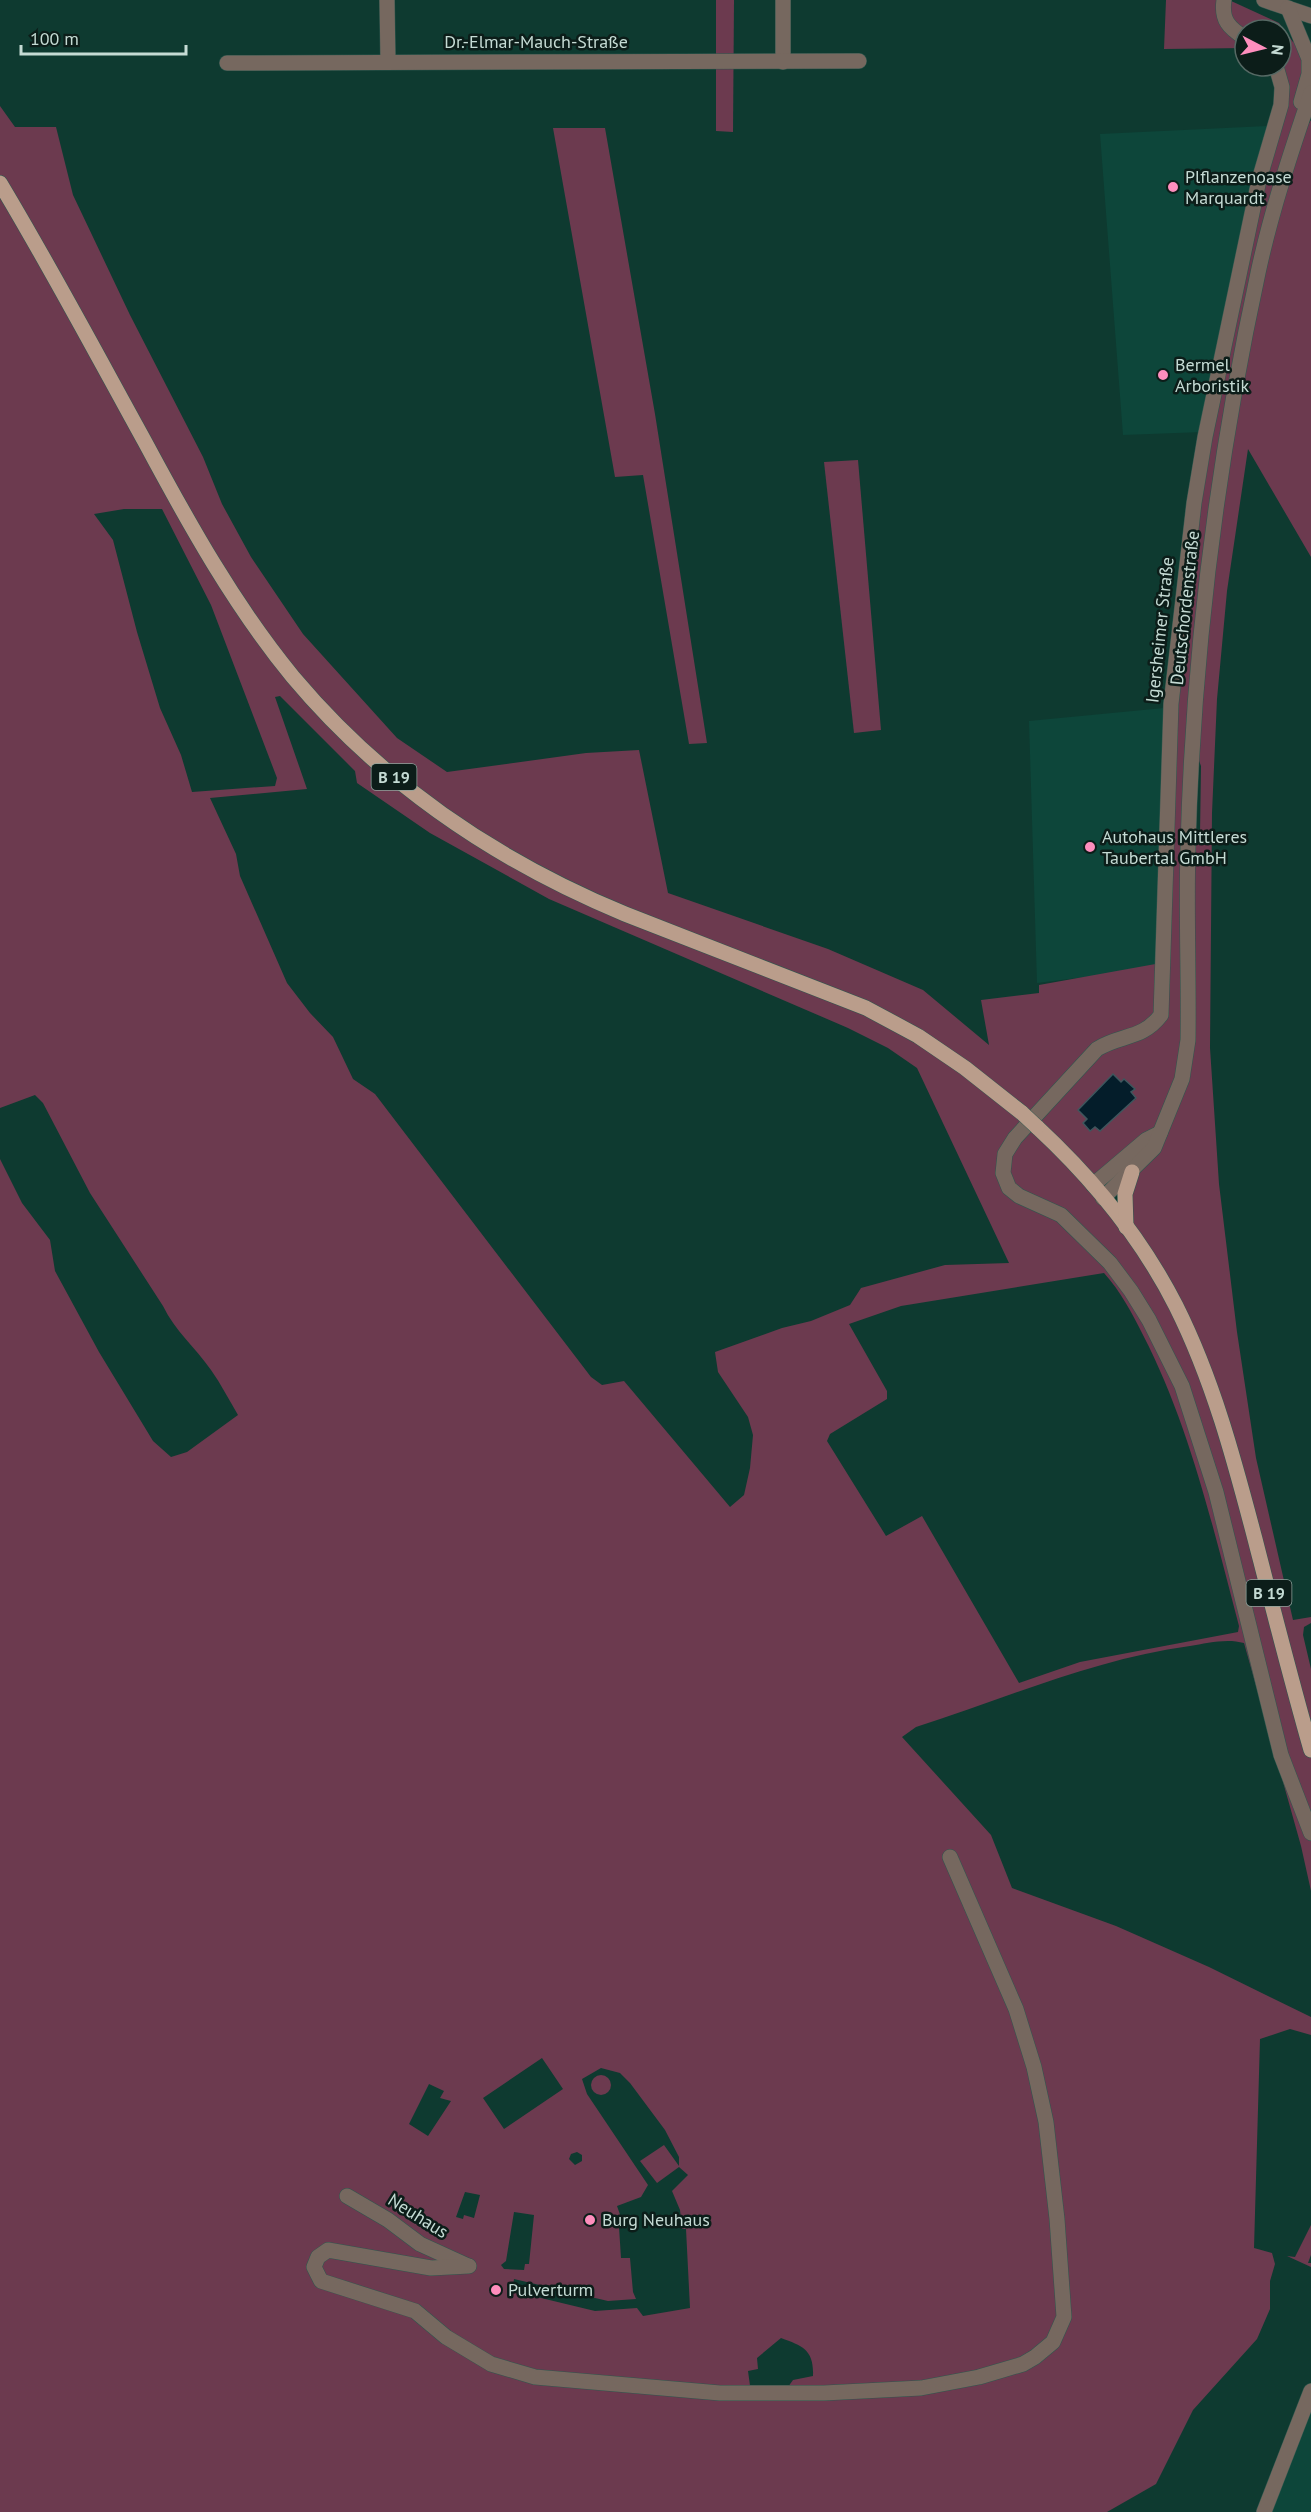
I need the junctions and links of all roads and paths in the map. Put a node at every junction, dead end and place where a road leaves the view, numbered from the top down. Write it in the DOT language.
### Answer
graph roads {
  1 [pos="387,0"];
  2 [pos="783,0"];
  3 [pos="1224,0"];
  4 [pos="1264,0"];
  5 [pos="1303,0"];
  6 [pos="1288,8"];
  7 [pos="1311,16"];
  8 [pos="1233,30"];
  9 [pos="859,61"];
  10 [pos="388,62"];
  11 [pos="783,62"];
  12 [pos="227,63"];
  13 [pos="1279,78"];
  14 [pos="1311,93"];
  15 [pos="1311,120"];
  16 [pos="1292,150"];
  17 [pos="0,183"];
  18 [pos="1160,1133"];
  19 [pos="1132,1172"];
  20 [pos="1093,1185"];
  21 [pos="1103,1198"];
  22 [pos="1126,1227"];
  23 [pos="1311,1750"];
  24 [pos="1311,1833"];
  25 [pos="950,1857"];
  26 [pos="347,2196"];
  27 [pos="1311,2391"];
  28 [pos="1264,2512"];
  1 -- 10 [label="street"];
  2 -- 11 [label="street"];
  3 -- 8 [label="street"];
  4 -- 6 [label="street"];
  5 -- 6 [label="street"];
  6 -- 7 [label="street"];
  6 -- 16 [label="street"];
  9 -- 11 [label="street, Dr.-Elmar-Mauch-Straße"];
  10 -- 11 [label="street, Dr.-Elmar-Mauch-Straße"];
  10 -- 12 [label="street, Dr.-Elmar-Mauch-Straße"];
  13 -- 24 [label="street, Igersheimer Straße"];
  14 -- 16 [label="street, Deutschordenstraße"];
  15 -- 16 [label="street"];
  16 -- 18 [label="street, Deutschordenstraße"];
  17 -- 20 [label="main road, B 19, bridge"];
  18 -- 19 [label="street, Deutschordenstraße"];
  18 -- 20 [label="street"];
  19 -- 21 [label="street, Deutschordenstraße"];
  19 -- 22 [label="main road"];
  20 -- 21 [label="main road, B 19"];
  21 -- 22 [label="main road, B 19"];
  22 -- 23 [label="main road, B 19"];
  25 -- 26 [label="street, Neuhaus"];
  27 -- 28 [label="street"];
}
